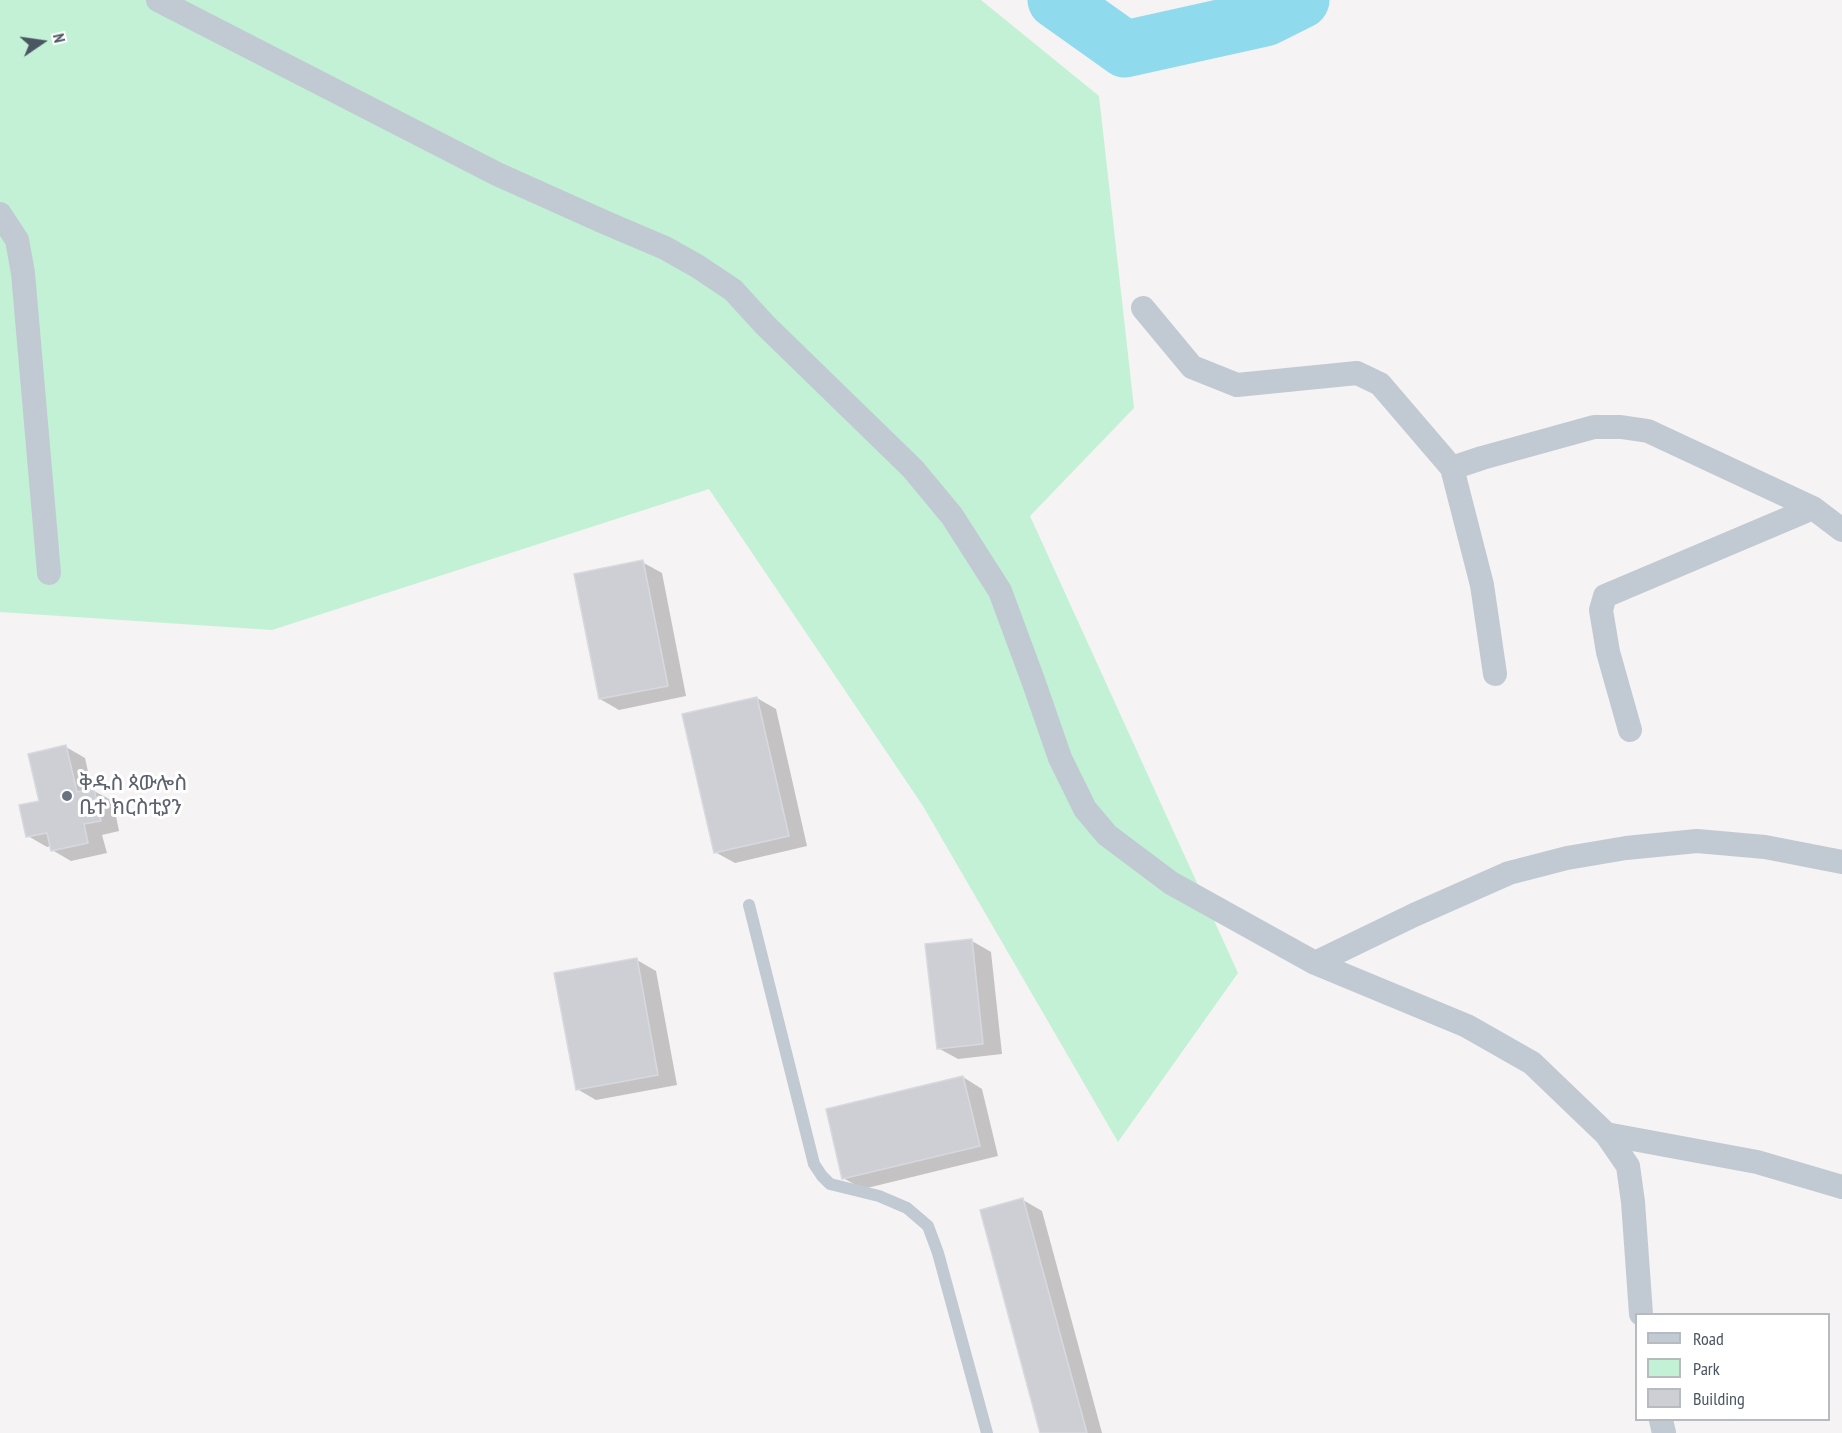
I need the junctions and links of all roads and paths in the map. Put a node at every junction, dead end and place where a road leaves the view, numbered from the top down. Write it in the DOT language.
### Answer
graph roads {
  1 [pos="158,0"];
  2 [pos="0,214"];
  3 [pos="1143,308"];
  4 [pos="1452,468"];
  5 [pos="1813,508"];
  6 [pos="1842,530"];
  7 [pos="49,573"];
  8 [pos="1495,674"];
  9 [pos="1630,730"];
  10 [pos="1842,862"];
  11 [pos="749,904"];
  12 [pos="1315,963"];
  13 [pos="1606,1134"];
  14 [pos="1842,1186"];
  15 [pos="1641,1313"];
  16 [pos="987,1433"];
  1 -- 12 [label="street"];
  2 -- 7 [label="street"];
  3 -- 4 [label="street"];
  4 -- 5 [label="street"];
  4 -- 8 [label="street"];
  5 -- 6 [label="street"];
  5 -- 9 [label="street"];
  10 -- 12 [label="street"];
  11 -- 16 [label="lane"];
  12 -- 13 [label="street"];
  13 -- 14 [label="street"];
  13 -- 15 [label="street"];
}
